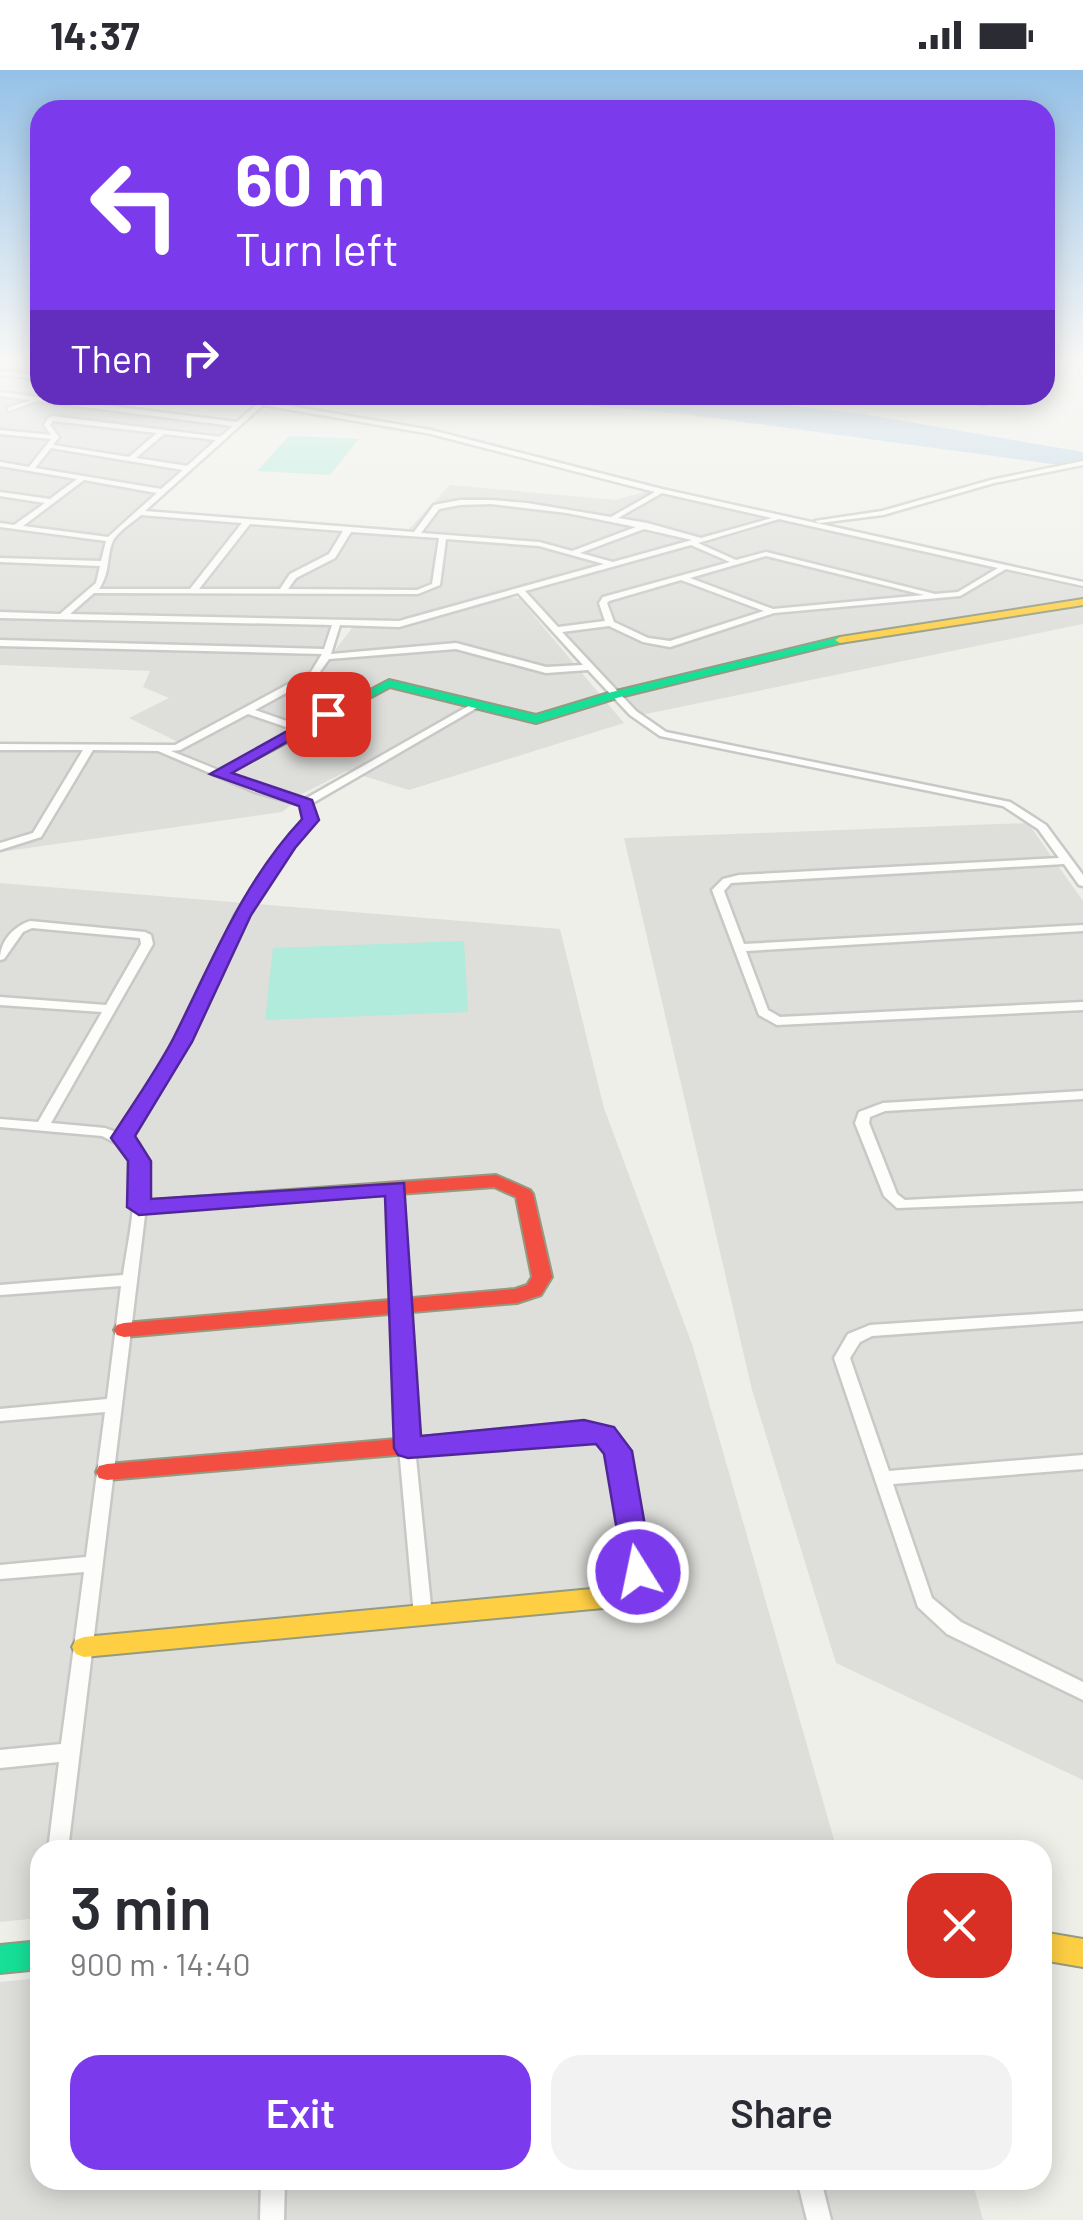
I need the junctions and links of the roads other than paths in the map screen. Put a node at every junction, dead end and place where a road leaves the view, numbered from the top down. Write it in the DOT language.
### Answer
graph roads {
  1 [pos="38,460"];
  2 [pos="132,460"];
  3 [pos="199,460"];
  4 [pos="543,460"];
  5 [pos="1083,462"];
  6 [pos="0,464"];
  7 [pos="31,469"];
  8 [pos="190,469"];
  9 [pos="83,478"];
  10 [pos="661,490"];
  11 [pos="164,492"];
  12 [pos="0,494"];
  13 [pos="50,501"];
  14 [pos="140,513"];
  15 [pos="615,517"];
  16 [pos="782,518"];
  17 [pos="248,522"];
  18 [pos="804,522"];
  19 [pos="0,525"];
  20 [pos="646,525"];
  21 [pos="16,528"];
  22 [pos="349,528"];
  23 [pos="416,534"];
  24 [pos="442,536"];
  25 [pos="110,538"];
  26 [pos="697,542"];
  27 [pos="574,552"];
  28 [pos="0,560"];
  29 [pos="732,560"];
  30 [pos="106,564"];
  31 [pos="615,565"];
  32 [pos="1004,566"];
  33 [pos="680,577"];
  34 [pos="1083,584"];
  35 [pos="94,591"];
  36 [pos="193,591"];
  37 [pos="282,592"];
  38 [pos="522,592"];
  39 [pos="942,597"];
  40 [pos="1083,602"];
  41 [pos="772,611"];
  42 [pos="0,616"];
  43 [pos="60,617"];
  44 [pos="610,623"];
  45 [pos="336,625"];
  46 [pos="556,630"];
  47 [pos="0,643"];
  48 [pos="327,654"];
  49 [pos="590,667"];
  50 [pos="616,694"];
  51 [pos="476,706"];
  52 [pos="249,712"];
  53 [pos="301,729"];
  54 [pos="0,746"];
  55 [pos="89,750"];
  56 [pos="163,750"];
  57 [pos="218,774"];
  58 [pos="306,803"];
  59 [pos="0,846"];
  60 [pos="1068,860"];
  61 [pos="1083,883"];
  62 [pos="1083,928"];
  63 [pos="740,948"];
  64 [pos="0,956"];
  65 [pos="0,1001"];
  66 [pos="1083,1006"];
  67 [pos="109,1009"];
  68 [pos="1083,1095"];
  69 [pos="0,1123"];
  70 [pos="42,1127"];
  71 [pos="123,1138"];
  72 [pos="396,1188"];
  73 [pos="1083,1196"];
  74 [pos="139,1207"];
  75 [pos="128,1280"];
  76 [pos="0,1290"];
  77 [pos="403,1306"];
  78 [pos="1083,1316"];
  79 [pos="124,1330"];
  80 [pos="113,1405"];
  81 [pos="0,1415"];
  82 [pos="408,1448"];
  83 [pos="1081,1466"];
  84 [pos="107,1472"];
  85 [pos="886,1478"];
  86 [pos="94,1564"];
  87 [pos="0,1572"];
  88 [pos="423,1616"];
  89 [pos="84,1647"];
  90 [pos="1083,1691"];
  91 [pos="70,1752"];
  92 [pos="0,1758"];
  93 [pos="59,1840"];
  94 [pos="1052,1948"];
  95 [pos="1083,1953"];
  96 [pos="30,1956"];
  97 [pos="0,1959"];
  98 [pos="273,2190"];
  99 [pos="811,2190"];
  100 [pos="272,2220"];
  101 [pos="818,2220"];
  1 -- 7 [label="street"];
  2 -- 8 [label="street"];
  3 -- 8 [label="street"];
  4 -- 10 [label="street"];
  5 -- 18 [label="street"];
  6 -- 7 [label="street"];
  7 -- 9 [label="street"];
  8 -- 11 [label="street"];
  9 -- 11 [label="street"];
  9 -- 13 [label="street"];
  10 -- 15 [label="street"];
  10 -- 16 [label="street"];
  11 -- 14 [label="street"];
  12 -- 13 [label="street"];
  13 -- 21 [label="street"];
  14 -- 17 [label="street"];
  14 -- 25 [label="street"];
  15 -- 20 [label="street"];
  15 -- 23 [label="street"];
  16 -- 18 [label="street"];
  16 -- 26 [label="street"];
  17 -- 22 [label="street"];
  17 -- 36 [label="street"];
  18 -- 32 [label="street"];
  19 -- 21 [label="street"];
  20 -- 26 [label="street"];
  20 -- 27 [label="street"];
  21 -- 25 [label="street"];
  22 -- 23 [label="street"];
  22 -- 37 [label="street"];
  23 -- 24 [label="street"];
  24 -- 27 [label="street"];
  24 -- 37 [label="street"];
  25 -- 30 [label="street"];
  26 -- 29 [label="street"];
  26 -- 31 [label="street"];
  27 -- 31 [label="street"];
  28 -- 30 [label="street"];
  29 -- 33 [label="street"];
  29 -- 39 [label="street"];
  30 -- 35 [label="street"];
  31 -- 38 [label="street"];
  32 -- 34 [label="street"];
  32 -- 39 [label="street"];
  33 -- 41 [label="street"];
  33 -- 44 [label="street"];
  35 -- 36 [label="street"];
  35 -- 43 [label="street"];
  36 -- 37 [label="street"];
  38 -- 45 [label="street"];
  38 -- 46 [label="street"];
  39 -- 41 [label="street"];
  40 -- 50 [label="street"];
  41 -- 44 [label="street"];
  42 -- 43 [label="street"];
  43 -- 45 [label="street"];
  44 -- 46 [label="street"];
  45 -- 48 [label="street"];
  46 -- 49 [label="street"];
  47 -- 48 [label="street"];
  48 -- 49 [label="street"];
  48 -- 52 [label="street"];
  49 -- 50 [label="street"];
  50 -- 51 [label="street"];
  50 -- 60 [label="street"];
  51 -- 53 [label="street"];
  51 -- 58 [label="street"];
  52 -- 53 [label="street"];
  52 -- 56 [label="street"];
  53 -- 57 [label="street"];
  54 -- 55 [label="street"];
  55 -- 56 [label="street"];
  55 -- 59 [label="street"];
  56 -- 57 [label="street"];
  57 -- 58 [label="street"];
  58 -- 71 [label="street"];
  60 -- 61 [label="street"];
  60 -- 63 [label="street"];
  62 -- 63 [label="street"];
  63 -- 66 [label="street"];
  64 -- 67 [label="street"];
  65 -- 67 [label="street"];
  67 -- 70 [label="street"];
  68 -- 73 [label="street"];
  69 -- 70 [label="street"];
  70 -- 71 [label="street"];
  71 -- 74 [label="street"];
  72 -- 74 [label="street"];
  72 -- 77 [label="street"];
  72 -- 77 [label="street"];
  74 -- 75 [label="street"];
  75 -- 76 [label="street"];
  75 -- 79 [label="street"];
  77 -- 79 [label="street"];
  77 -- 82 [label="street"];
  78 -- 85 [label="street"];
  79 -- 80 [label="street"];
  80 -- 81 [label="street"];
  80 -- 84 [label="street"];
  82 -- 84 [label="street"];
  82 -- 88 [label="street"];
  82 -- 88 [label="street"];
  83 -- 85 [label="street"];
  84 -- 86 [label="street"];
  85 -- 90 [label="street"];
  86 -- 87 [label="street"];
  86 -- 89 [label="street"];
  88 -- 89 [label="street"];
  89 -- 91 [label="street"];
  91 -- 92 [label="street"];
  91 -- 93 [label="street"];
  94 -- 95 [label="street"];
  96 -- 97 [label="street"];
  98 -- 100 [label="street"];
  99 -- 101 [label="street"];
}
